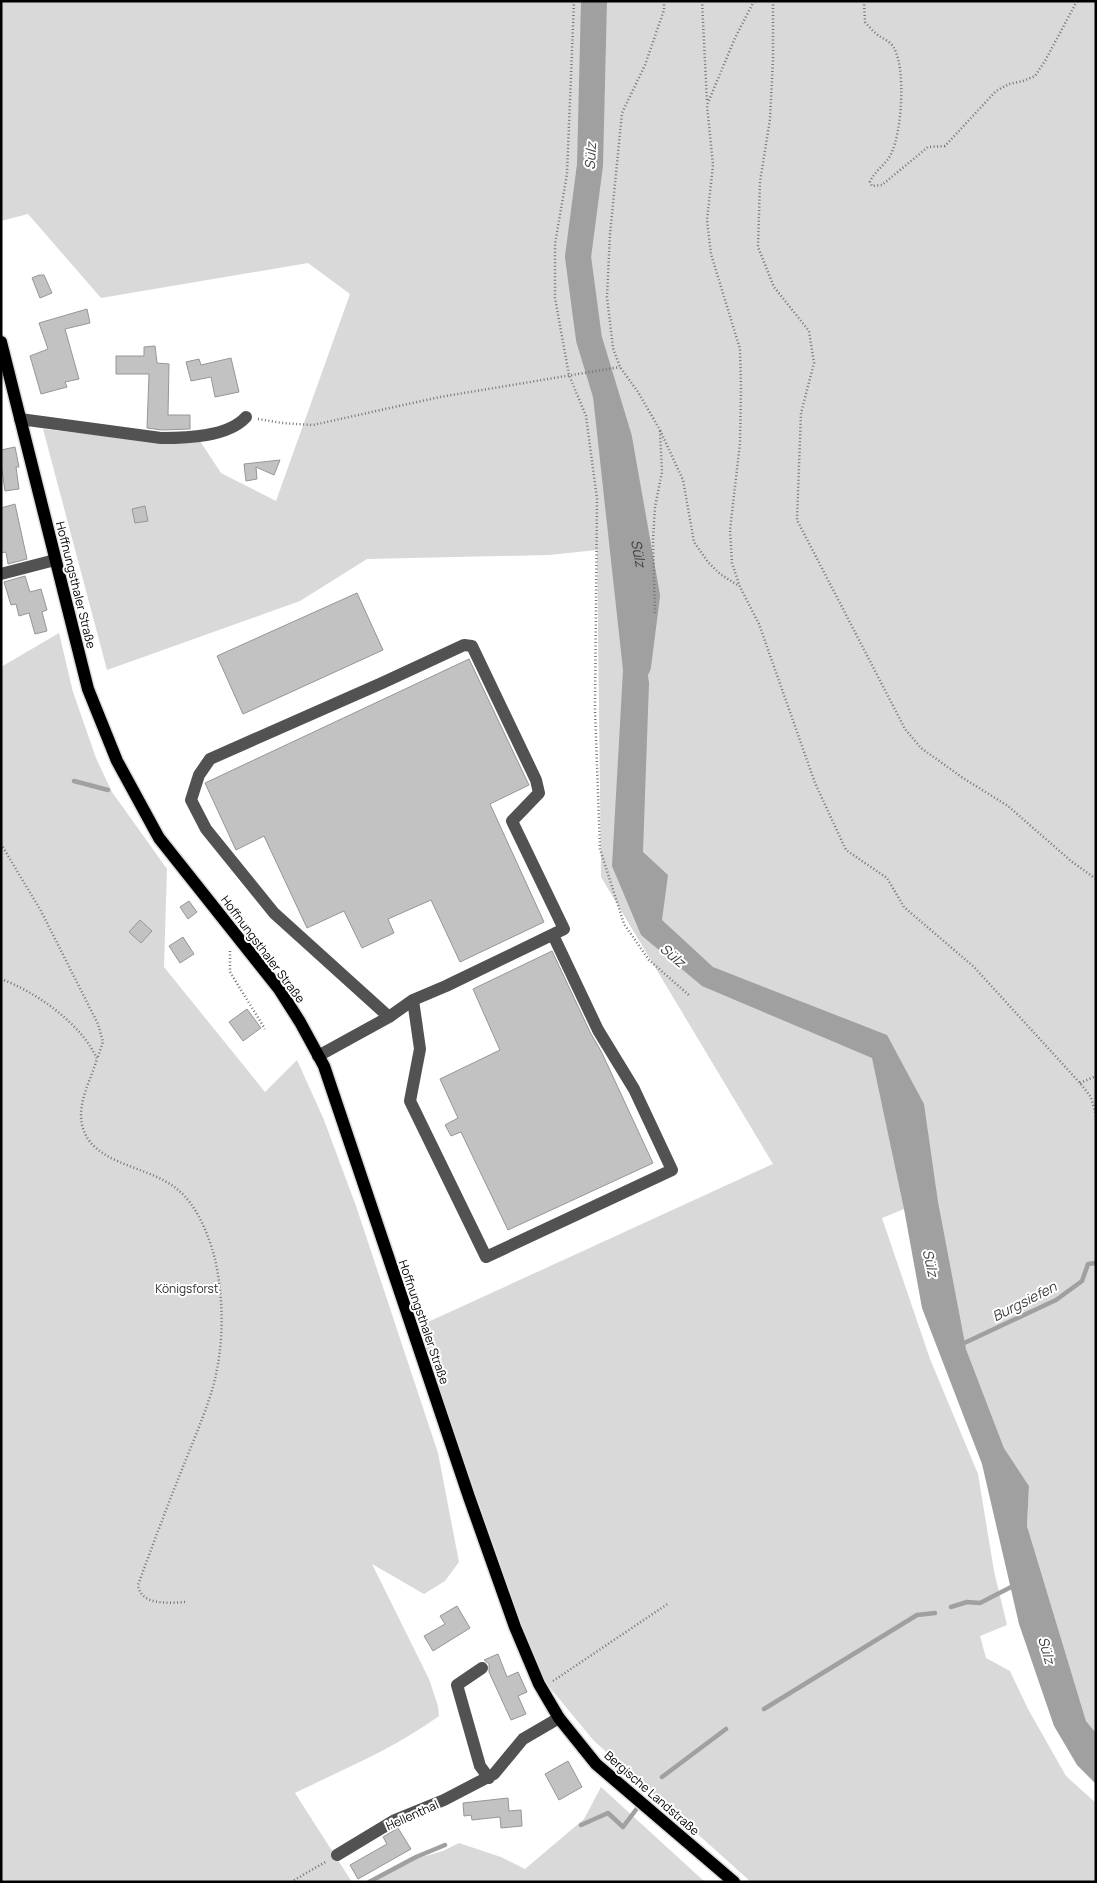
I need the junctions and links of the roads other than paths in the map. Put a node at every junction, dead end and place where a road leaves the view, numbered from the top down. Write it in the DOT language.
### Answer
graph roads {
  1 [pos="1,342"];
  2 [pos="246,417"];
  3 [pos="20,419"];
  4 [pos="55,560"];
  5 [pos="1,574"];
  6 [pos="553,935"];
  7 [pos="413,1000"];
  8 [pos="389,1017"];
  9 [pos="318,1056"];
  10 [pos="482,1668"];
  11 [pos="558,1718"];
  12 [pos="489,1778"];
  13 [pos="337,1855"];
  14 [pos="734,1882"];
  1 -- 3 [label="main road, Hoffnungsthaler Straße"];
  2 -- 3 [label="lane"];
  3 -- 4 [label="main road, Hoffnungsthaler Straße"];
  4 -- 5 [label="lane"];
  4 -- 9 [label="main road, Hoffnungsthaler Straße"];
  6 -- 7 [label="lane"];
  6 -- 7 [label="lane"];
  6 -- 8 [label="lane"];
  7 -- 8 [label="lane"];
  8 -- 9 [label="lane"];
  9 -- 11 [label="main road, Hoffnungsthaler Straße"];
  10 -- 12 [label="lane"];
  11 -- 12 [label="lane, Hellenthal"];
  11 -- 14 [label="main road, Bergische Landstraße"];
  12 -- 13 [label="lane, Hellenthal"];
}
